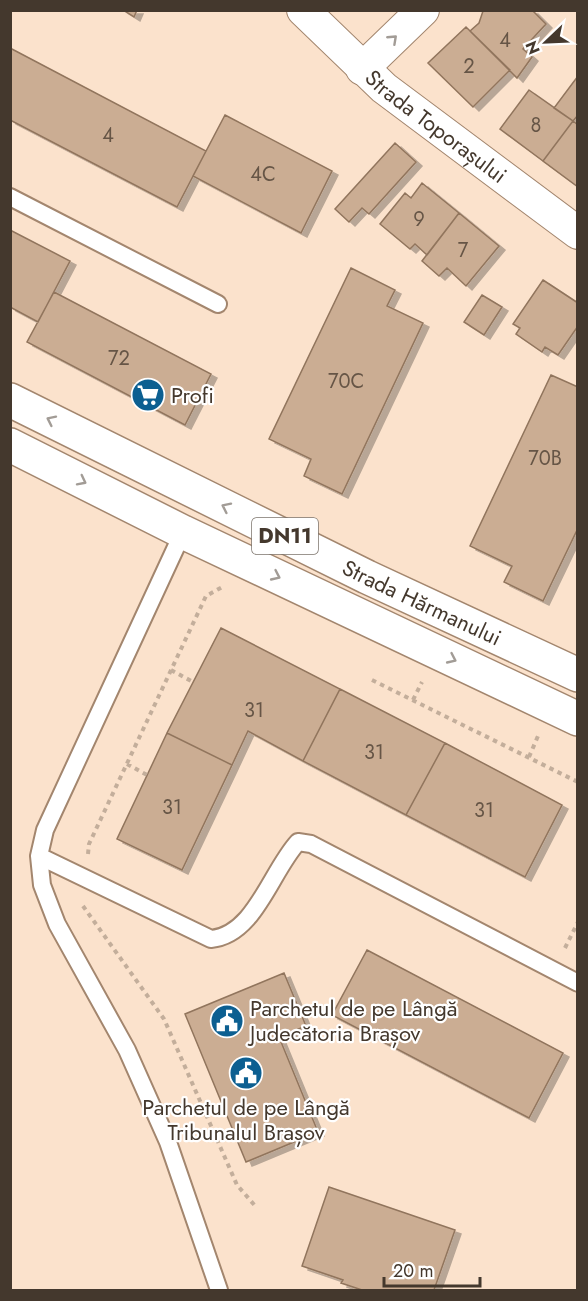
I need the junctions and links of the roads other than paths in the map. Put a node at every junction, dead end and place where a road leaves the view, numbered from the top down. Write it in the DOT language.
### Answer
graph roads {
  1 [pos="303,10"];
  2 [pos="423,10"];
  3 [pos="362,69"];
  4 [pos="10,197"];
  5 [pos="578,233"];
  6 [pos="218,304"];
  7 [pos="10,400"];
  8 [pos="10,445"];
  9 [pos="183,532"];
  10 [pos="578,675"];
  11 [pos="578,719"];
  12 [pos="39,856"];
  13 [pos="578,983"];
  14 [pos="219,1290"];
  1 -- 3 [label="street, Strada Toporașului"];
  3 -- 2 [label="street, one-way"];
  3 -- 5 [label="street, Strada Toporașului"];
  4 -- 6 [label="lane"];
  10 -- 7 [label="main road, Strada Hărmanului / DN11, one-way"];
  8 -- 9 [label="main road, Strada Hărmanului / DN11, one-way"];
  9 -- 11 [label="main road, Strada Hărmanului / DN11, one-way"];
  9 -- 12 [label="lane"];
  12 -- 13 [label="lane"];
  12 -- 14 [label="lane"];
}
